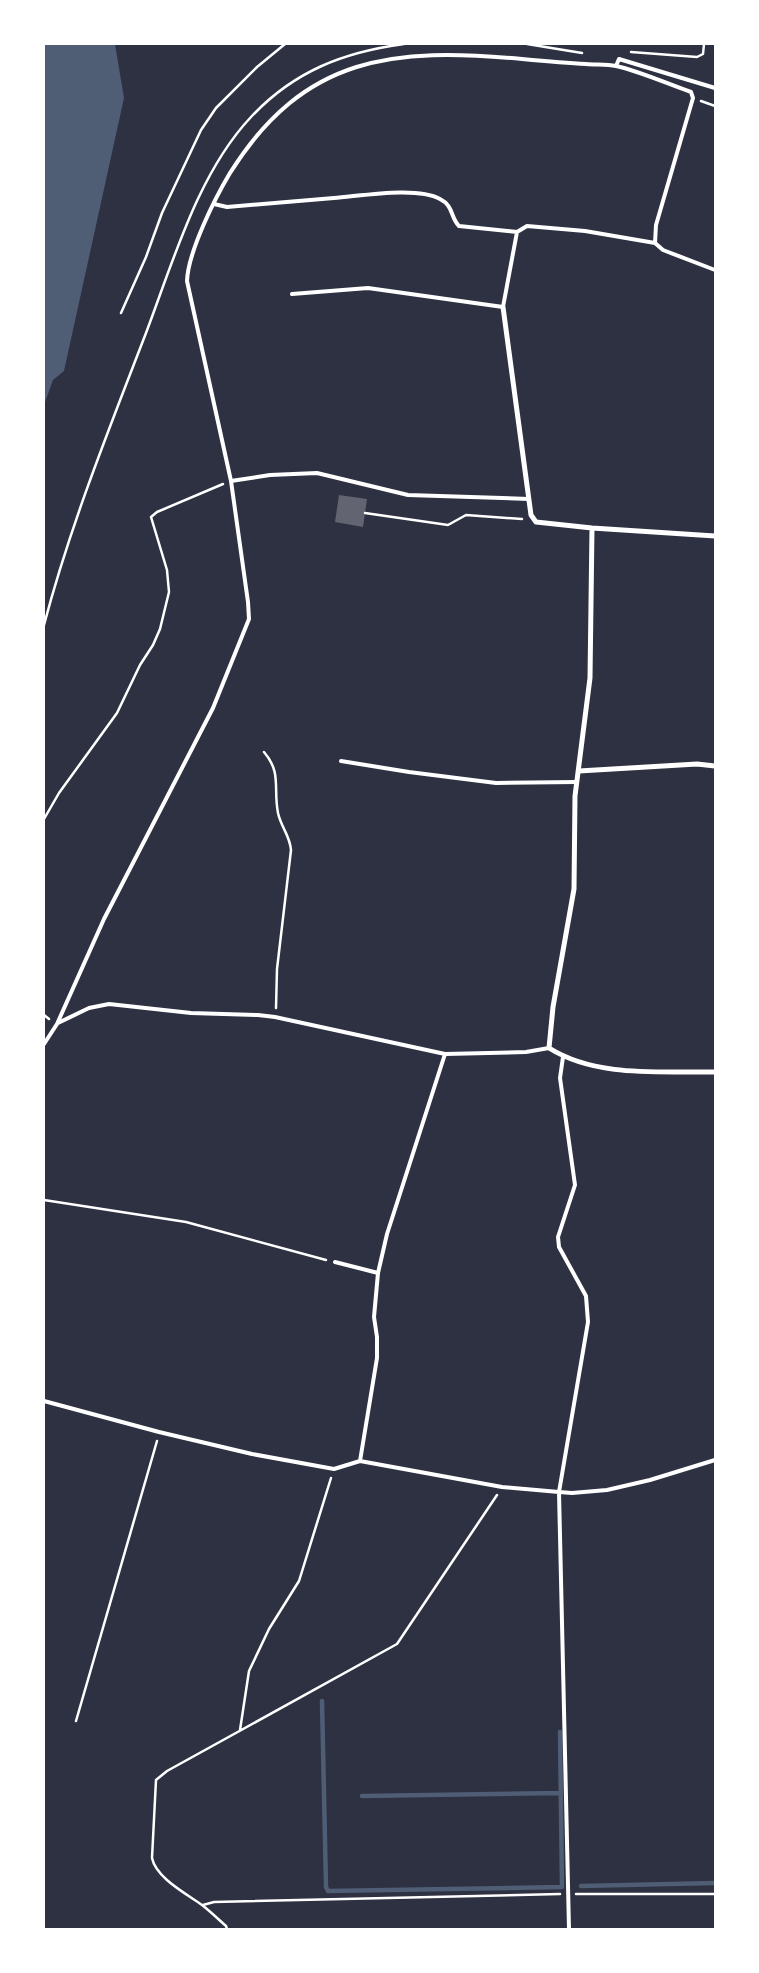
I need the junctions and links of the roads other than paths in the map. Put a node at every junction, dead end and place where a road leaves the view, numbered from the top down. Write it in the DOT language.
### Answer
graph roads {
  1 [pos="616,66"];
  2 [pos="715,88"];
  3 [pos="214,204"];
  4 [pos="517,232"];
  5 [pos="655,243"];
  6 [pos="715,270"];
  7 [pos="292,294"];
  8 [pos="503,307"];
  9 [pos="231,480"];
  10 [pos="529,499"];
  11 [pos="592,528"];
  12 [pos="715,536"];
  13 [pos="342,761"];
  14 [pos="715,766"];
  15 [pos="579,771"];
  16 [pos="577,782"];
  17 [pos="57,1024"];
  18 [pos="44,1044"];
  19 [pos="549,1048"];
  20 [pos="445,1054"];
  21 [pos="563,1057"];
  22 [pos="715,1072"];
  23 [pos="335,1262"];
  24 [pos="378,1273"];
  25 [pos="44,1401"];
  26 [pos="715,1460"];
  27 [pos="360,1461"];
  28 [pos="559,1492"];
  29 [pos="569,1929"];
  1 -- 2 [label="lane"];
  1 -- 3 [label="lane"];
  1 -- 5 [label="lane"];
  3 -- 4 [label="lane"];
  3 -- 9 [label="lane"];
  4 -- 5 [label="lane"];
  4 -- 8 [label="lane"];
  5 -- 6 [label="lane"];
  7 -- 8 [label="lane"];
  8 -- 10 [label="street"];
  9 -- 10 [label="lane"];
  9 -- 17 [label="lane"];
  10 -- 11 [label="street"];
  11 -- 12 [label="street"];
  11 -- 15 [label="street"];
  13 -- 16 [label="lane"];
  14 -- 15 [label="street"];
  15 -- 16 [label="street"];
  16 -- 19 [label="street"];
  17 -- 18 [label="lane"];
  17 -- 20 [label="lane"];
  19 -- 20 [label="lane"];
  19 -- 21 [label="street"];
  20 -- 24 [label="lane"];
  21 -- 22 [label="street"];
  21 -- 28 [label="lane"];
  23 -- 24 [label="lane"];
  24 -- 27 [label="lane"];
  25 -- 27 [label="lane"];
  26 -- 28 [label="lane"];
  27 -- 28 [label="lane"];
  28 -- 29 [label="lane"];
}
